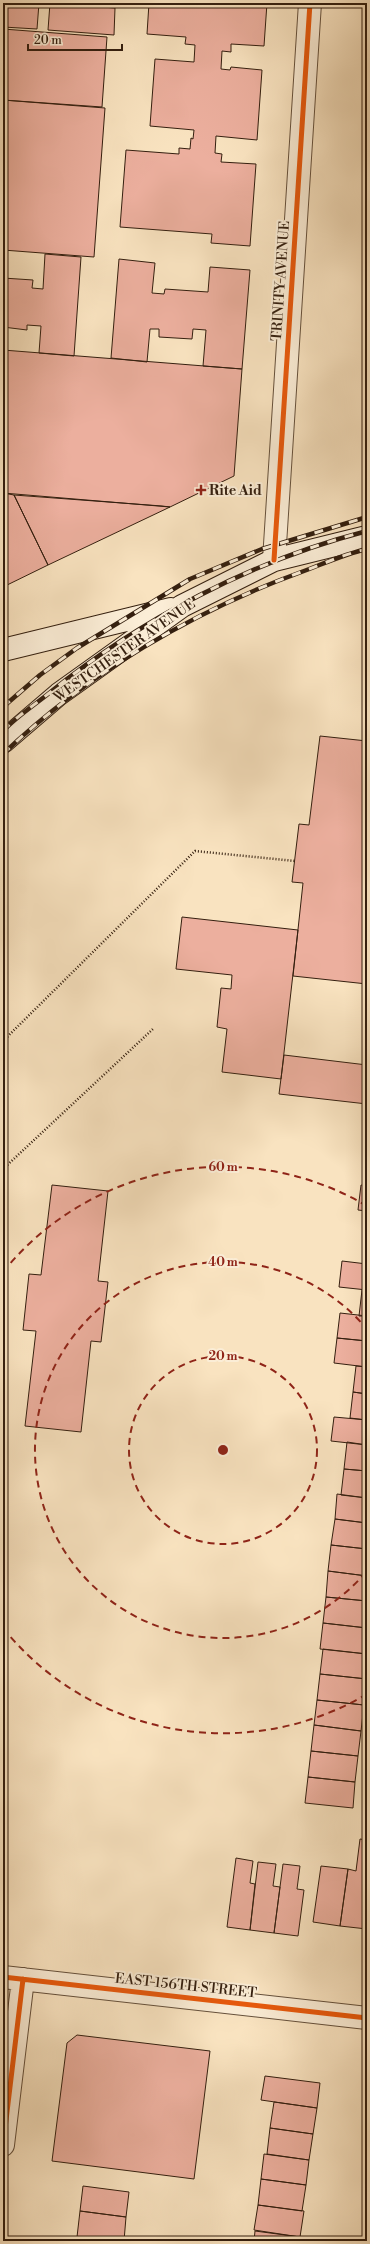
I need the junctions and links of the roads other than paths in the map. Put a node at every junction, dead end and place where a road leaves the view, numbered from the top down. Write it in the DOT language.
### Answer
graph roads {
  1 [pos="310,3"];
  2 [pos="367,537"];
  3 [pos="274,560"];
  4 [pos="182,606"];
  5 [pos="3,650"];
  6 [pos="3,742"];
  7 [pos="13,1978"];
  8 [pos="367,2018"];
  9 [pos="3,2145"];
  1 -- 3 [label="street, TRINITY AVENUE"];
  2 -- 3 [label="street, WESTCHESTER AVENUE"];
  3 -- 4 [label="street, WESTCHESTER AVENUE"];
  4 -- 5 [label="street"];
  4 -- 6 [label="street, WESTCHESTER AVENUE"];
  7 -- 8 [label="street, EAST 156TH STREET"];
  7 -- 9 [label="street"];
}
